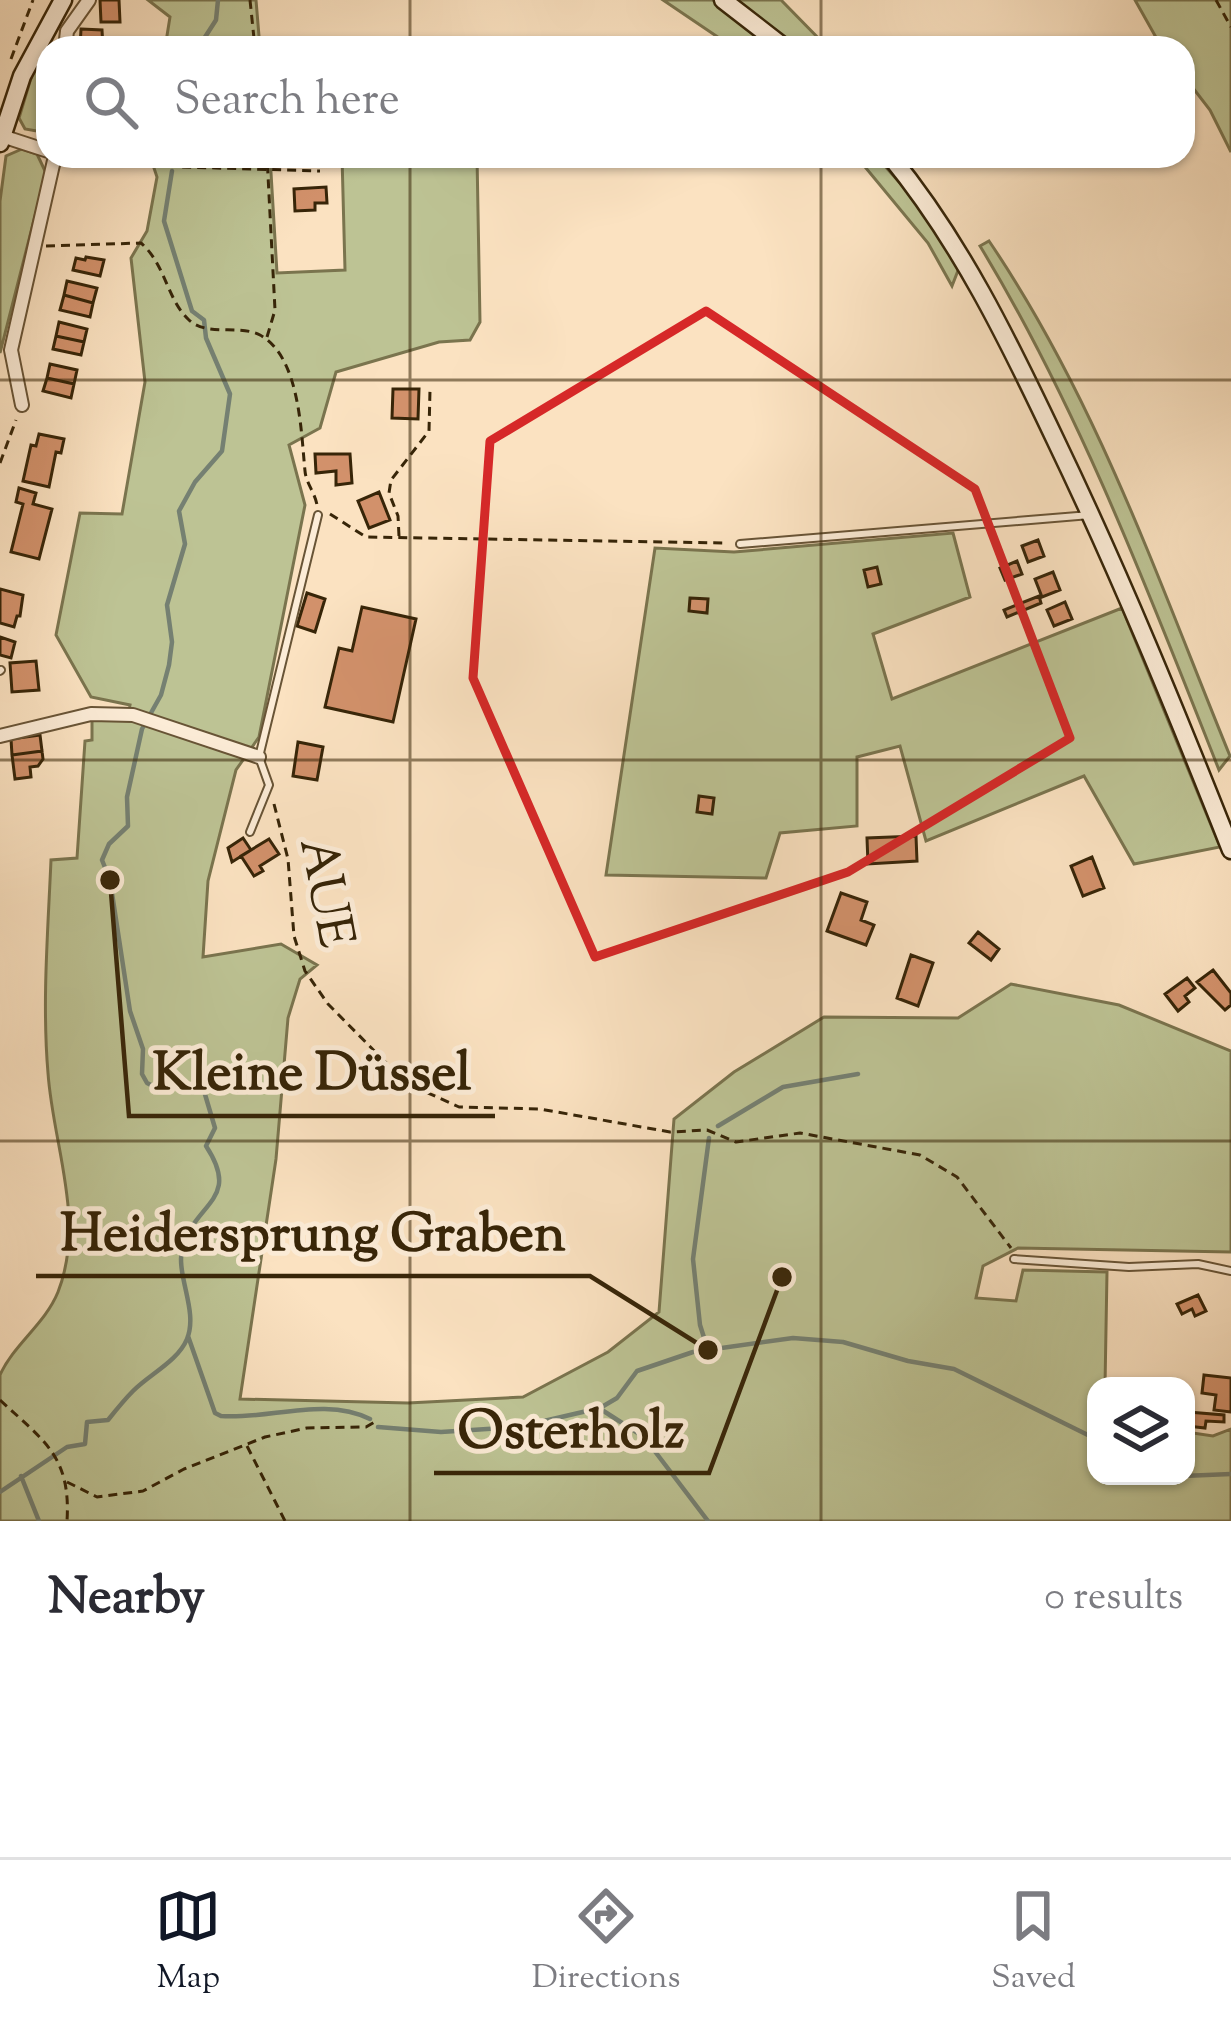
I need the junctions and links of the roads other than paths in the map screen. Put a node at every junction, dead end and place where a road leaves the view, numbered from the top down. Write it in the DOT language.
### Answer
graph roads {
  1 [pos="63,0"];
  2 [pos="89,0"];
  3 [pos="723,0"];
  4 [pos="44,36"];
  5 [pos="66,36"];
  6 [pos="770,36"];
  7 [pos="36,50"];
  8 [pos="1,140"];
  9 [pos="36,149"];
  10 [pos="48,168"];
  11 [pos="899,168"];
  12 [pos="22,405"];
  13 [pos="318,515"];
  14 [pos="1091,515"];
  15 [pos="740,544"];
  16 [pos="0,736"];
  17 [pos="259,758"];
  18 [pos="250,832"];
  19 [pos="1231,850"];
  20 [pos="1014,1259"];
  21 [pos="1231,1271"];
  1 -- 4 [label="main road"];
  2 -- 5 [label="street"];
  3 -- 6 [label="main road"];
  7 -- 8 [label="main road"];
  8 -- 9 [label="street"];
  10 -- 12 [label="street"];
  11 -- 14 [label="main road"];
  13 -- 17 [label="lane"];
  14 -- 15 [label="lane"];
  14 -- 19 [label="main road"];
  16 -- 17 [label="street"];
  17 -- 18 [label="lane, AUE"];
  20 -- 21 [label="lane"];
}
